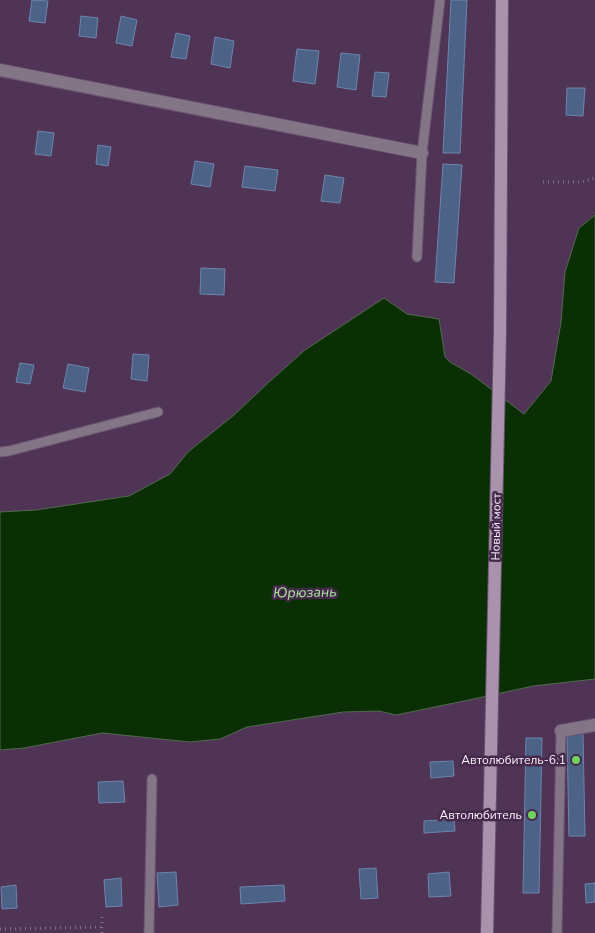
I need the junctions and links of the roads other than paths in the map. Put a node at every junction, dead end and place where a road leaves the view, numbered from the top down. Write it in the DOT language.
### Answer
graph roads {
  1 [pos="440,0"];
  2 [pos="502,0"];
  3 [pos="0,70"];
  4 [pos="422,153"];
  5 [pos="417,257"];
  6 [pos="158,412"];
  7 [pos="0,452"];
  8 [pos="595,725"];
  9 [pos="561,731"];
  10 [pos="152,779"];
  11 [pos="149,933"];
  12 [pos="486,933"];
  13 [pos="557,933"];
  1 -- 4 [label="lane"];
  2 -- 12 [label="main road, Новый мост"];
  3 -- 4 [label="street"];
  4 -- 5 [label="lane"];
  6 -- 7 [label="lane"];
  8 -- 9 [label="street"];
  9 -- 13 [label="lane"];
  10 -- 11 [label="lane"];
}
